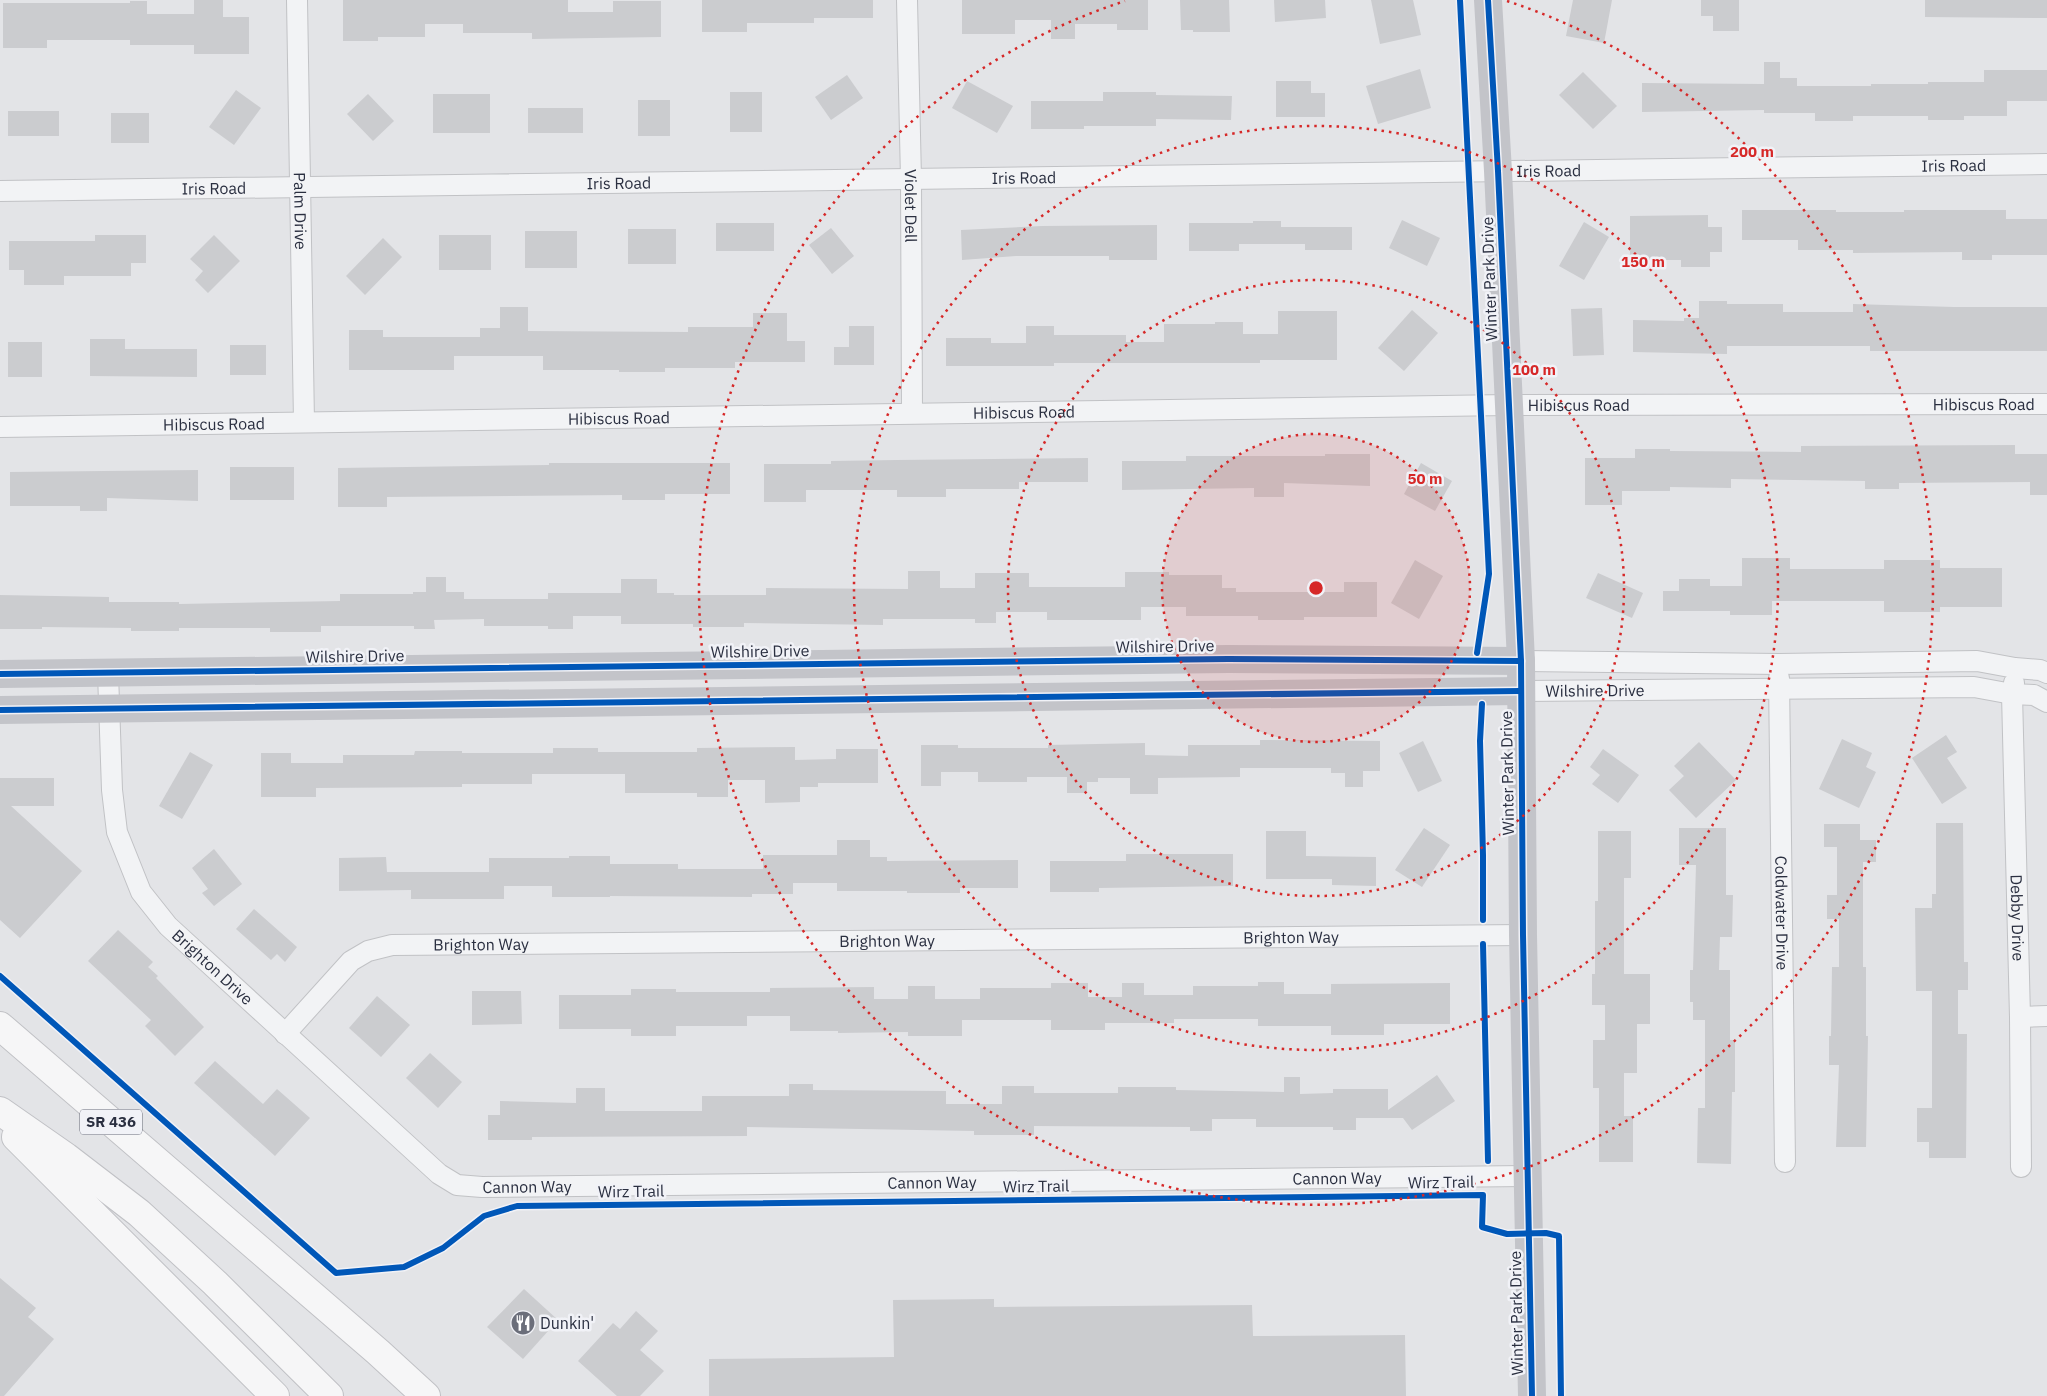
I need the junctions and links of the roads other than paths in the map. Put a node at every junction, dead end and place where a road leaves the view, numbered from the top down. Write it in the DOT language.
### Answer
graph roads {
  1 [pos="297,0"];
  2 [pos="907,0"];
  3 [pos="1488,0"];
  4 [pos="2047,164"];
  5 [pos="1498,171"];
  6 [pos="911,179"];
  7 [pos="301,186"];
  8 [pos="0,191"];
  9 [pos="2047,404"];
  10 [pos="1508,405"];
  11 [pos="912,412"];
  12 [pos="304,422"];
  13 [pos="0,427"];
  14 [pos="1228,660"];
  15 [pos="1521,662"];
  16 [pos="1779,664"];
  17 [pos="784,665"];
  18 [pos="2015,668"];
  19 [pos="108,673"];
  20 [pos="2047,673"];
  21 [pos="0,674"];
  22 [pos="1779,690"];
  23 [pos="1520,691"];
  24 [pos="2012,694"];
  25 [pos="1231,695"];
  26 [pos="786,700"];
  27 [pos="2047,702"];
  28 [pos="109,709"];
  29 [pos="0,710"];
  30 [pos="1523,935"];
  31 [pos="2020,1016"];
  32 [pos="2047,1016"];
  33 [pos="0,1026"];
  34 [pos="285,1034"];
  35 [pos="0,1111"];
  36 [pos="0,1119"];
  37 [pos="1785,1162"];
  38 [pos="2021,1166"];
  39 [pos="1528,1176"];
  40 [pos="457,1185"];
  41 [pos="275,1396"];
  42 [pos="329,1396"];
  43 [pos="426,1396"];
  44 [pos="1532,1396"];
  1 -- 7 [label="street, Palm Drive"];
  2 -- 6 [label="street, Violet Dell"];
  3 -- 5 [label="street, Winter Park Drive"];
  4 -- 5 [label="street, Iris Road"];
  5 -- 6 [label="street, Iris Road"];
  5 -- 10 [label="street, Winter Park Drive"];
  6 -- 7 [label="street, Iris Road"];
  6 -- 11 [label="street, Violet Dell"];
  7 -- 8 [label="street, Iris Road"];
  7 -- 12 [label="street, Palm Drive"];
  9 -- 10 [label="street, Hibiscus Road"];
  10 -- 11 [label="street, Hibiscus Road"];
  10 -- 15 [label="street, Winter Park Drive"];
  11 -- 12 [label="street, Hibiscus Road"];
  12 -- 13 [label="street, Hibiscus Road"];
  14 -- 15 [label="street, Wilshire Drive"];
  14 -- 17 [label="street, Wilshire Drive"];
  14 -- 25 [label="street"];
  15 -- 16 [label="street, Wilshire Drive"];
  15 -- 23 [label="street, Winter Park Drive"];
  16 -- 18 [label="street, Wilshire Drive"];
  16 -- 22 [label="street, Coldwater Drive"];
  17 -- 19 [label="street, Wilshire Drive"];
  17 -- 26 [label="street"];
  18 -- 20 [label="street, Wilshire Drive"];
  18 -- 24 [label="street, Debby Drive"];
  19 -- 21 [label="street, Wilshire Drive"];
  19 -- 28 [label="street, Brighton Drive"];
  22 -- 23 [label="street, Wilshire Drive"];
  22 -- 24 [label="street, Wilshire Drive"];
  22 -- 37 [label="street, Coldwater Drive"];
  23 -- 25 [label="street, Wilshire Drive"];
  23 -- 30 [label="street, Winter Park Drive"];
  24 -- 27 [label="street, Wilshire Drive"];
  24 -- 31 [label="street, Debby Drive"];
  25 -- 26 [label="street, Wilshire Drive"];
  26 -- 28 [label="street, Wilshire Drive"];
  28 -- 29 [label="street, Wilshire Drive"];
  28 -- 34 [label="street, Brighton Drive"];
  30 -- 34 [label="street, Brighton Way"];
  30 -- 39 [label="street, Winter Park Drive"];
  31 -- 32 [label="street"];
  31 -- 38 [label="street, Debby Drive"];
  33 -- 43 [label="main road, SR 436"];
  34 -- 40 [label="street, Brighton Drive"];
  35 -- 42 [label="main road"];
  36 -- 41 [label="main road"];
  39 -- 40 [label="street, Cannon Way"];
  39 -- 44 [label="street, Winter Park Drive"];
}
